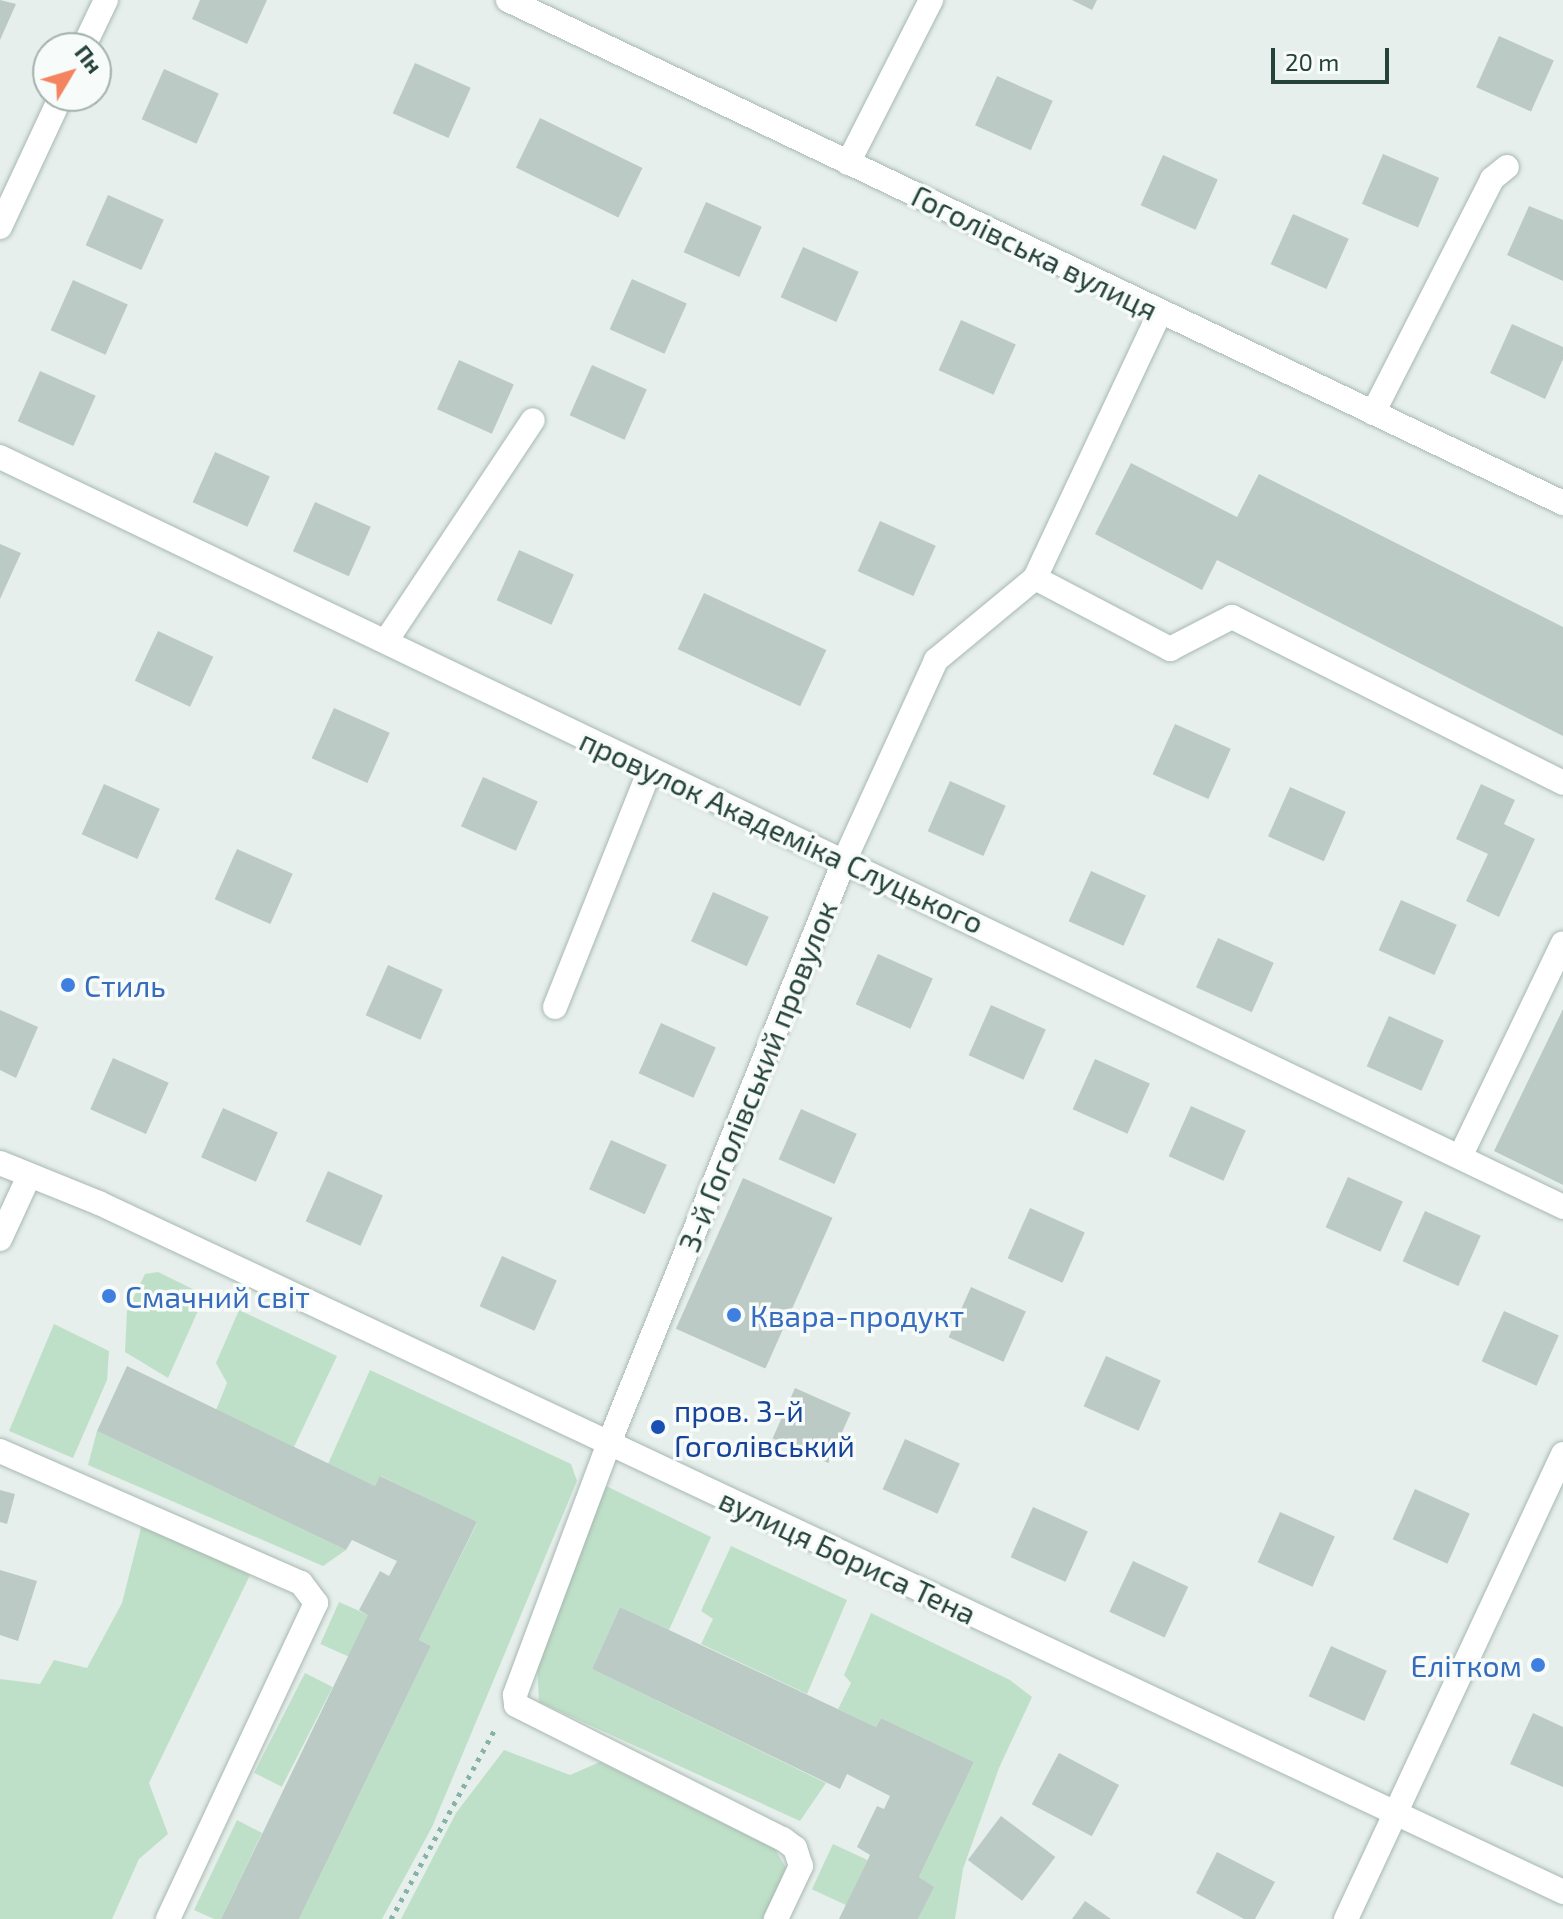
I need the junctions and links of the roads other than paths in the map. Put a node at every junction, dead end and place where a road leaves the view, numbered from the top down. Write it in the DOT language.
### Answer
graph roads {
  1 [pos="106,0"];
  2 [pos="508,0"];
  3 [pos="931,0"];
  4 [pos="91,32"];
  5 [pos="54,112"];
  6 [pos="848,163"];
  7 [pos="1507,167"];
  8 [pos="0,227"];
  9 [pos="1160,312"];
  10 [pos="1373,413"];
  11 [pos="533,420"];
  12 [pos="0,457"];
  13 [pos="1563,503"];
  14 [pos="1035,578"];
  15 [pos="386,641"];
  16 [pos="650,769"];
  17 [pos="1563,783"];
  18 [pos="845,859"];
  19 [pos="1563,943"];
  20 [pos="555,1007"];
  21 [pos="1460,1157"];
  22 [pos="0,1163"];
  23 [pos="29,1176"];
  24 [pos="1563,1207"];
  25 [pos="0,1239"];
  26 [pos="609,1443"];
  27 [pos="0,1451"];
  28 [pos="1563,1454"];
  29 [pos="1394,1814"];
  30 [pos="1563,1892"];
  31 [pos="168,1919"];
  32 [pos="776,1919"];
  33 [pos="1346,1919"];
  1 -- 4 [label="street"];
  2 -- 6 [label="street, Гоголівська вулиця"];
  3 -- 6 [label="street"];
  5 -- 8 [label="street"];
  6 -- 9 [label="street, Гоголівська вулиця"];
  7 -- 10 [label="street"];
  9 -- 10 [label="street, Гоголівська вулиця"];
  9 -- 14 [label="street, 3-й Гоголівський провулок"];
  10 -- 13 [label="street, Гоголівська вулиця"];
  11 -- 15 [label="street"];
  12 -- 15 [label="street, провулок Академіка Слуцького"];
  14 -- 17 [label="street"];
  14 -- 18 [label="street, 3-й Гоголівський провулок"];
  15 -- 16 [label="street, провулок Академіка Слуцького"];
  16 -- 18 [label="street, провулок Академіка Слуцького"];
  16 -- 20 [label="street"];
  18 -- 21 [label="street, провулок Академіка Слуцького"];
  18 -- 26 [label="street, 3-й Гоголівський провулок"];
  19 -- 21 [label="street"];
  21 -- 24 [label="street, провулок Академіка Слуцького"];
  22 -- 23 [label="street, вулиця Бориса Тена"];
  23 -- 25 [label="street"];
  23 -- 26 [label="street, вулиця Бориса Тена"];
  26 -- 29 [label="street, вулиця Бориса Тена"];
  26 -- 32 [label="street, 3-й Гоголівський провулок"];
  27 -- 31 [label="street"];
  28 -- 29 [label="street"];
  29 -- 30 [label="street, вулиця Бориса Тена"];
  29 -- 33 [label="street"];
}
